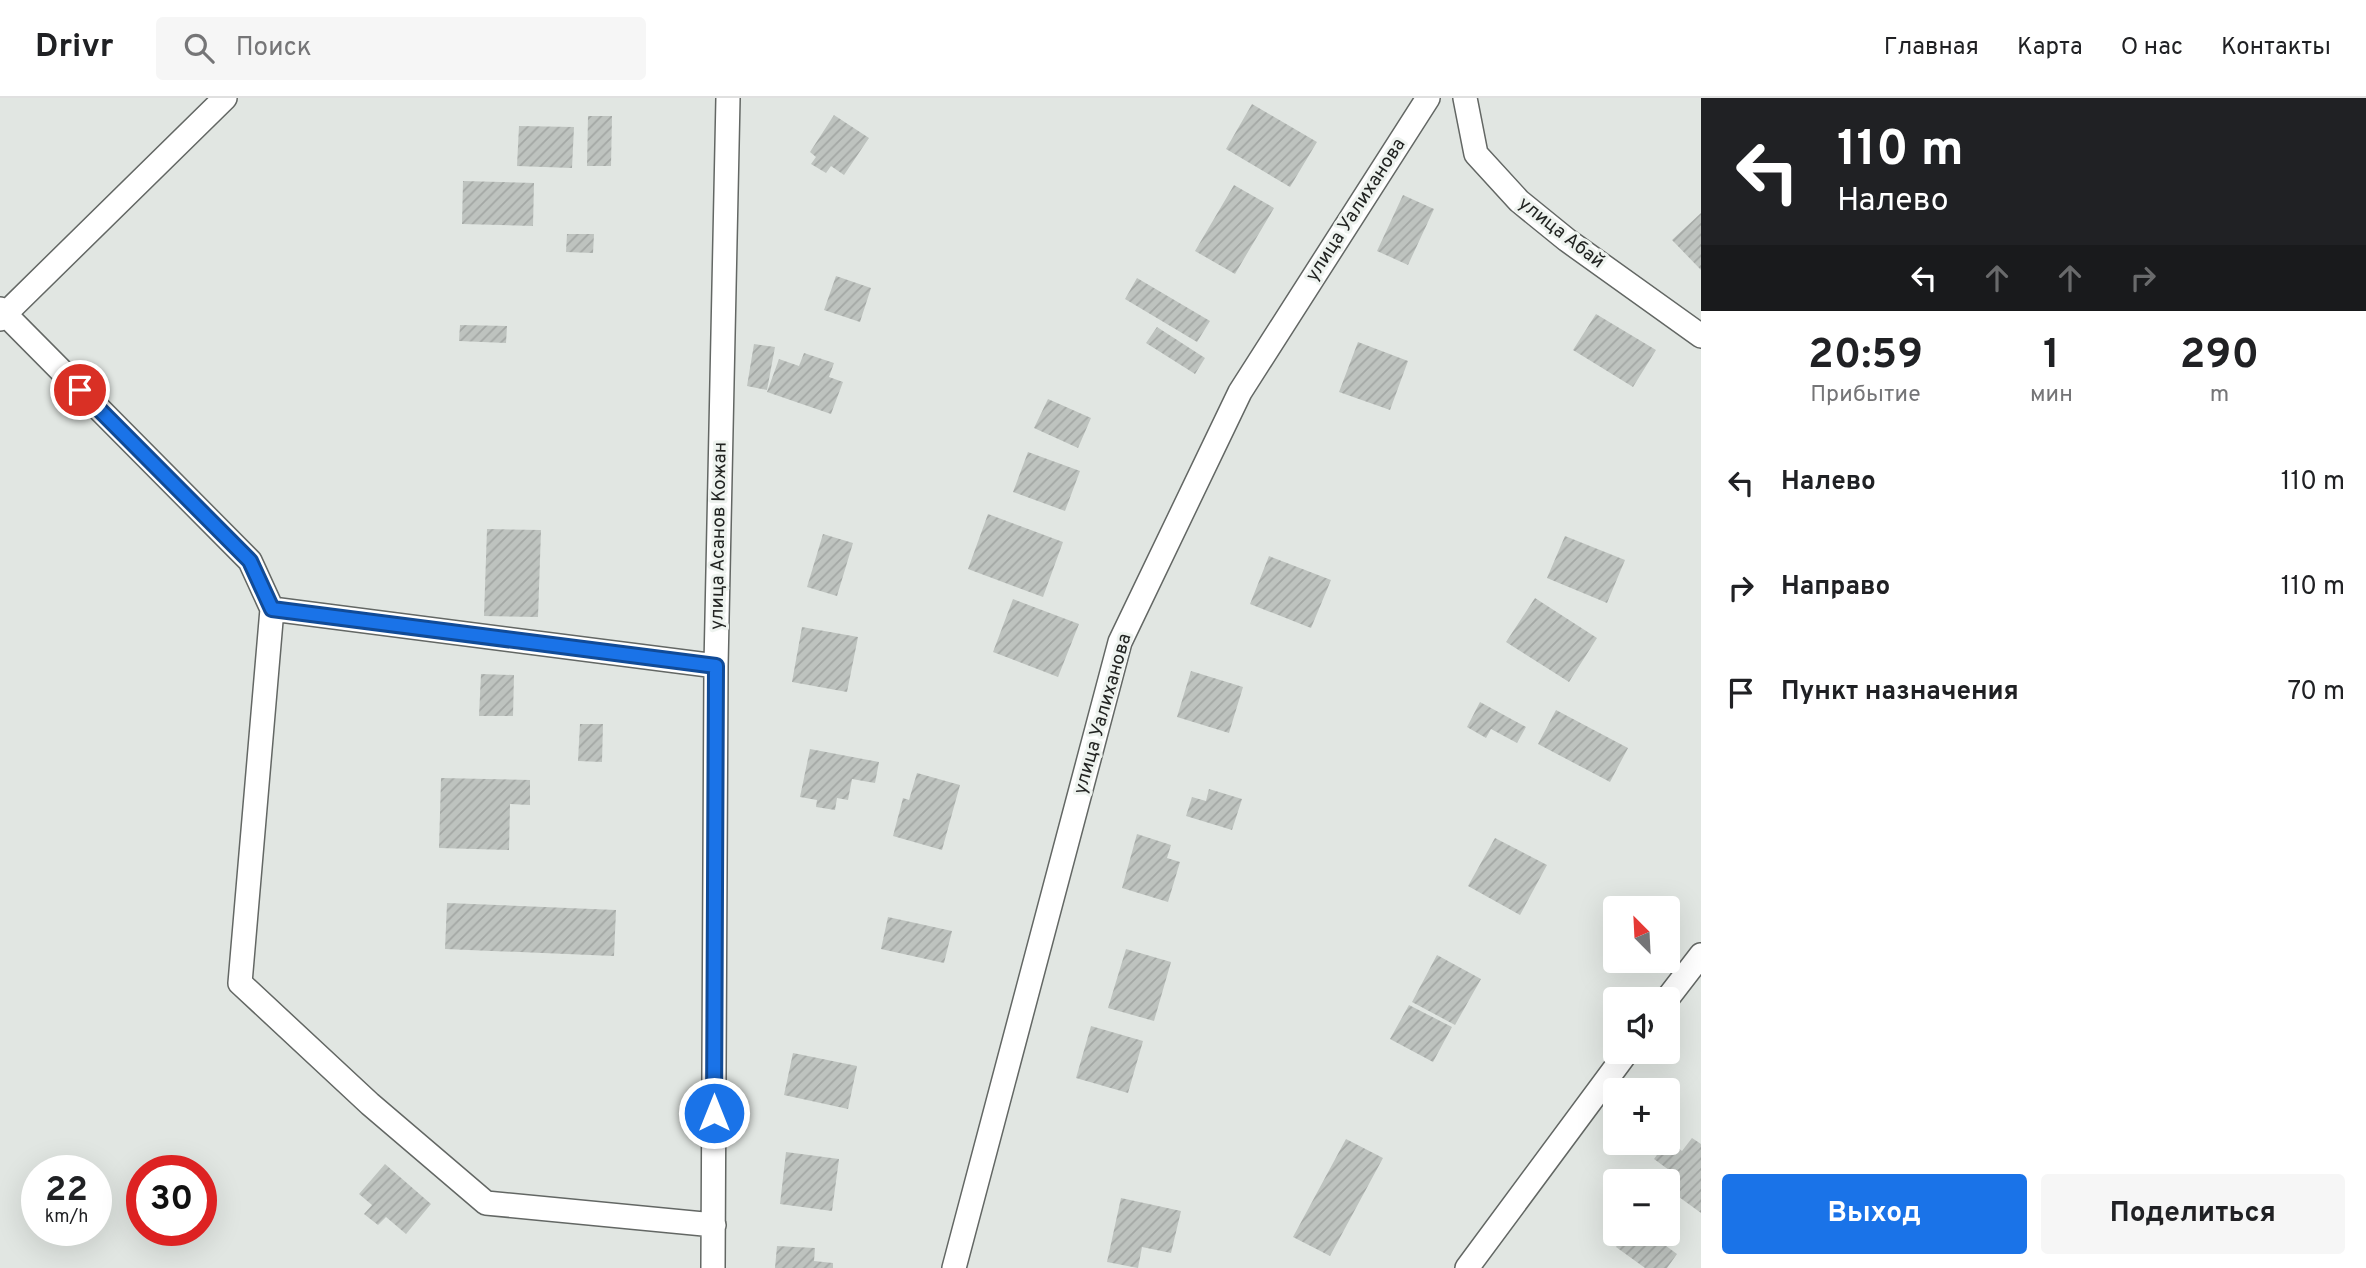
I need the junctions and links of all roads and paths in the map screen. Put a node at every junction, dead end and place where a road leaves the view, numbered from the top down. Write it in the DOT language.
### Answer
graph roads {
  1 [pos="225,98"];
  2 [pos="728,98"];
  3 [pos="1427,98"];
  4 [pos="1465,98"];
  5 [pos="2,314"];
  6 [pos="1701,336"];
  7 [pos="272,609"];
  8 [pos="716,666"];
  9 [pos="1701,955"];
  10 [pos="1676,987"];
  11 [pos="1618,1064"];
  12 [pos="714,1225"];
  13 [pos="713,1268"];
  14 [pos="954,1268"];
  15 [pos="1467,1268"];
  1 -- 5 [label="street"];
  2 -- 8 [label="street, улица Асанов Кожан"];
  3 -- 14 [label="street, улица Уалиханова"];
  4 -- 6 [label="street, улица Абай"];
  5 -- 7 [label="street"];
  7 -- 8 [label="street"];
  7 -- 12 [label="street"];
  8 -- 12 [label="street, улица Асанов Кожан"];
  9 -- 10 [label="street"];
  11 -- 15 [label="street"];
  12 -- 13 [label="street, улица Асанов Кожан"];
}
